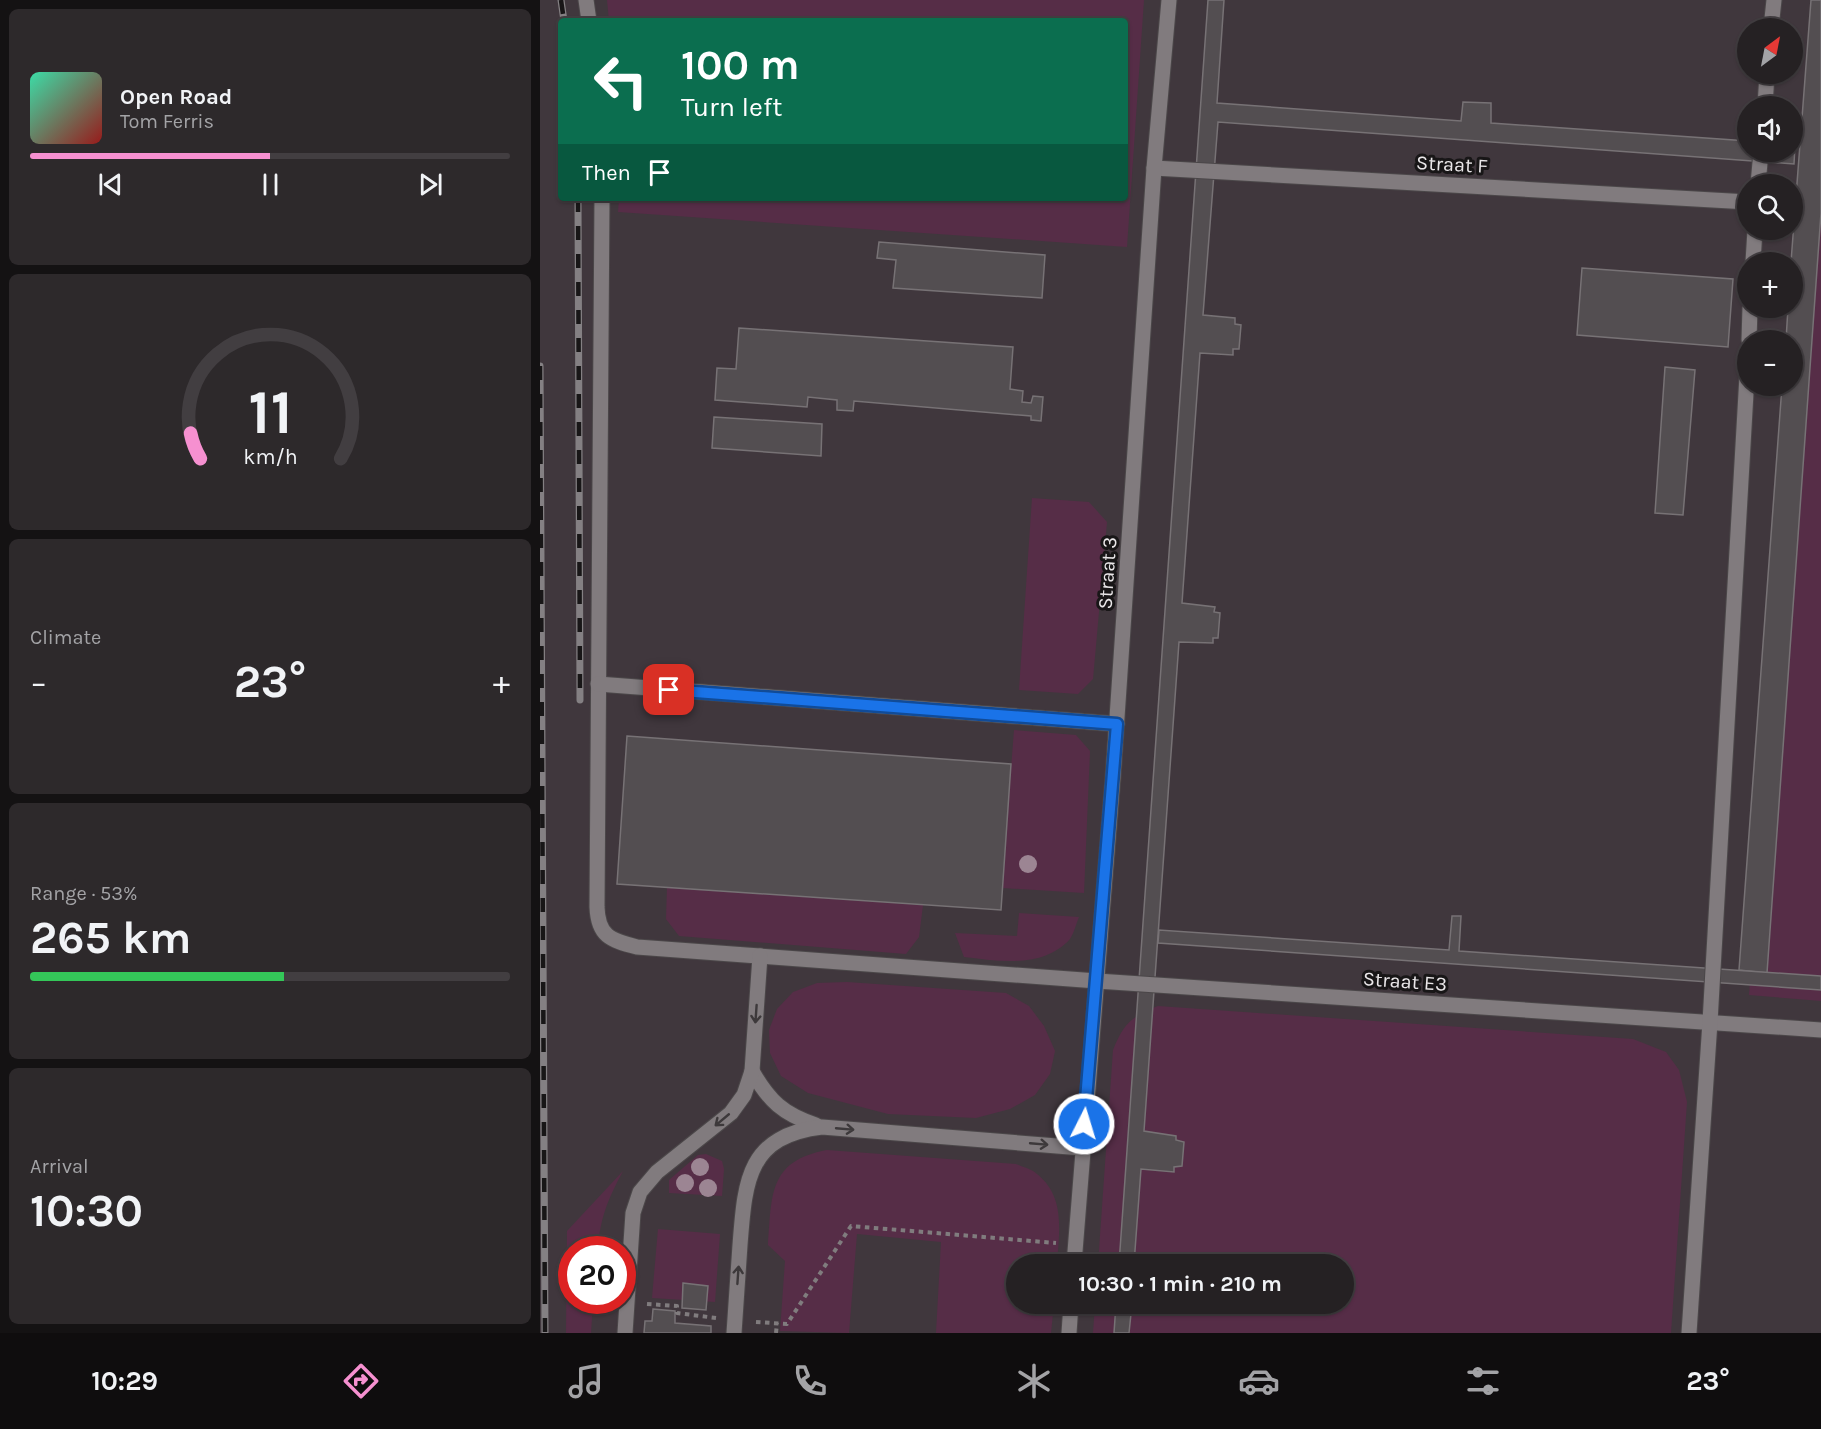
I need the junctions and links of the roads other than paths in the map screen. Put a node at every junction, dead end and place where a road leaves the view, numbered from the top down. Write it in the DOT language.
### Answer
graph roads {
  1 [pos="586,0"];
  2 [pos="1169,0"];
  3 [pos="1773,0"];
  4 [pos="589,18"];
  5 [pos="1772,18"];
  6 [pos="1154,168"];
  7 [pos="602,201"];
  8 [pos="1737,201"];
  9 [pos="1746,396"];
  10 [pos="598,684"];
  11 [pos="1117,724"];
  12 [pos="760,956"];
  13 [pos="1097,981"];
  14 [pos="1710,1022"];
  15 [pos="1821,1030"];
  16 [pos="753,1071"];
  17 [pos="822,1127"];
  18 [pos="1082,1148"];
  19 [pos="1075,1254"];
  20 [pos="1070,1314"];
  21 [pos="735,1327"];
  22 [pos="625,1333"];
  23 [pos="1069,1333"];
  24 [pos="1689,1333"];
  1 -- 4 [label="lane"];
  2 -- 6 [label="lane, Straat 3"];
  3 -- 5 [label="lane"];
  6 -- 8 [label="lane, Straat F"];
  6 -- 11 [label="lane, Straat 3"];
  7 -- 10 [label="lane"];
  9 -- 14 [label="lane"];
  10 -- 11 [label="lane"];
  10 -- 12 [label="lane, Straat E3"];
  11 -- 13 [label="lane, Straat 3"];
  12 -- 13 [label="lane, Straat E3"];
  12 -- 16 [label="lane, one-way"];
  13 -- 14 [label="lane, Straat E3"];
  13 -- 18 [label="lane, Straat 3"];
  14 -- 15 [label="lane, Straat E3"];
  14 -- 24 [label="lane"];
  16 -- 17 [label="lane"];
  16 -- 22 [label="lane, one-way"];
  17 -- 18 [label="lane, one-way"];
  21 -- 17 [label="lane, one-way"];
  18 -- 19 [label="lane, Straat 3"];
  20 -- 23 [label="lane"];
}
